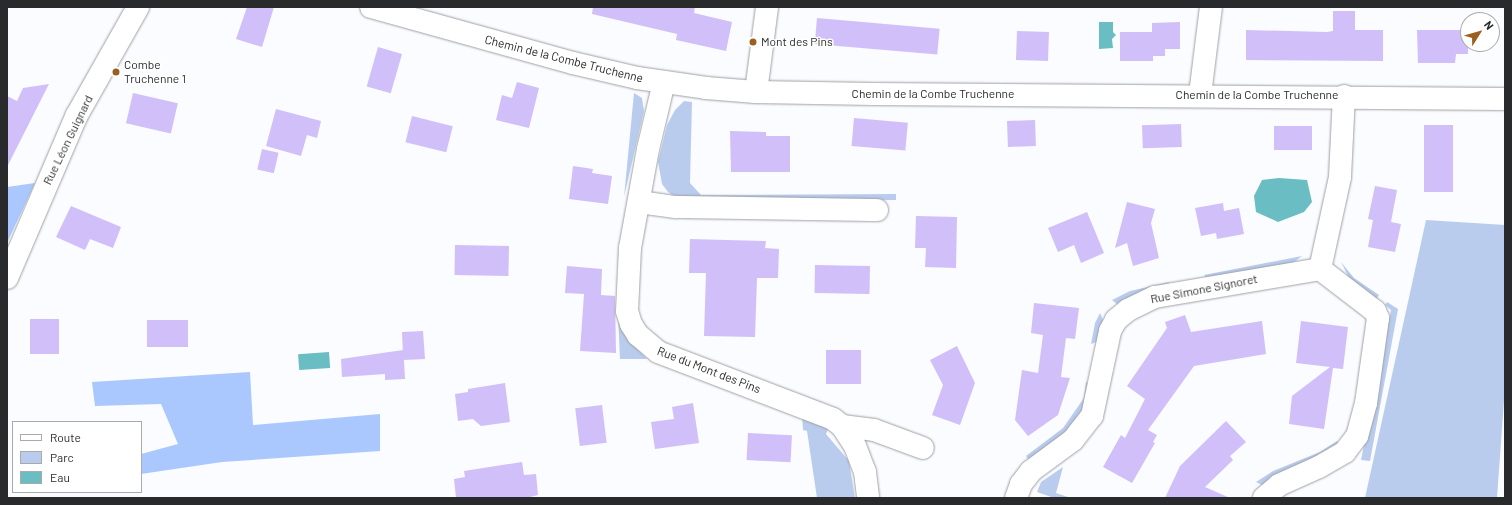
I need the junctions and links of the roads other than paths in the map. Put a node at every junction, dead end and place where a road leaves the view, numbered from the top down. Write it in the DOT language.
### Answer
graph roads {
  1 [pos="138,7"];
  2 [pos="371,7"];
  3 [pos="767,7"];
  4 [pos="1211,7"];
  5 [pos="664,82"];
  6 [pos="756,92"];
  7 [pos="1200,95"];
  8 [pos="1344,96"];
  9 [pos="1505,99"];
  10 [pos="639,202"];
  11 [pos="877,210"];
  12 [pos="1320,269"];
  13 [pos="7,278"];
  14 [pos="842,426"];
  15 [pos="923,448"];
  16 [pos="868,498"];
  17 [pos="1016,498"];
  18 [pos="1264,498"];
  1 -- 13 [label="street, Rue Léon Guignard"];
  2 -- 5 [label="street, Chemin de la Combe Truchenne"];
  3 -- 6 [label="street"];
  4 -- 7 [label="street"];
  5 -- 6 [label="street, Chemin de la Combe Truchenne"];
  5 -- 10 [label="street, Rue du Mont des Pins"];
  6 -- 7 [label="street, Chemin de la Combe Truchenne"];
  7 -- 8 [label="street, Chemin de la Combe Truchenne"];
  8 -- 9 [label="street, Chemin de la Combe Truchenne"];
  8 -- 12 [label="street"];
  10 -- 11 [label="street"];
  10 -- 14 [label="street, Rue du Mont des Pins"];
  12 -- 17 [label="street, Rue Simone Signoret"];
  12 -- 18 [label="street"];
  14 -- 15 [label="street, Rue du Mont des Pins"];
  14 -- 16 [label="street, Rue du Mont des Pins"];
}
